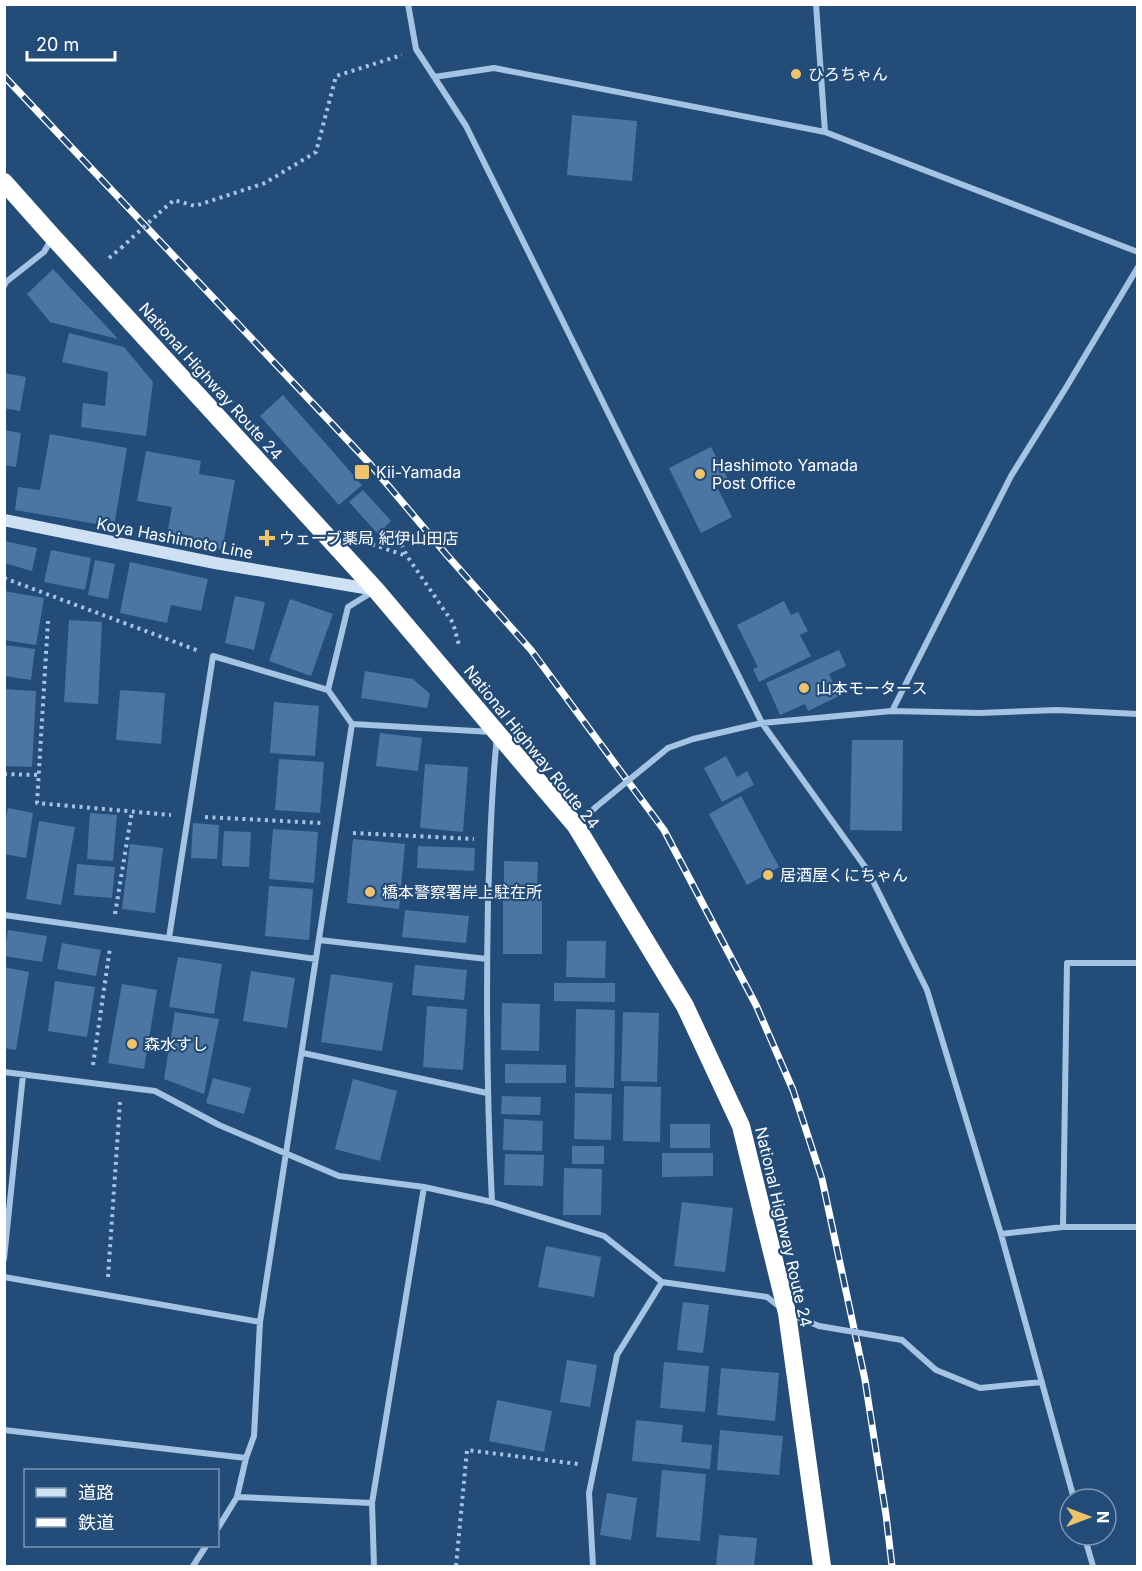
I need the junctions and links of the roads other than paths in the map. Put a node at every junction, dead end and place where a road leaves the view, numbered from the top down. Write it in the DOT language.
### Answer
graph roads {
  1 [pos="408,4"];
  2 [pos="816,4"];
  3 [pos="434,77"];
  4 [pos="825,132"];
  5 [pos="4,182"];
  6 [pos="52,237"];
  7 [pos="1137,252"];
  8 [pos="1137,267"];
  9 [pos="4,286"];
  10 [pos="4,520"];
  11 [pos="376,590"];
  12 [pos="328,690"];
  13 [pos="892,711"];
  14 [pos="1137,714"];
  15 [pos="762,723"];
  16 [pos="352,724"];
  17 [pos="497,733"];
  18 [pos="576,826"];
  19 [pos="4,915"];
  20 [pos="169,938"];
  21 [pos="319,940"];
  22 [pos="316,958"];
  23 [pos="487,959"];
  24 [pos="1137,963"];
  25 [pos="303,1053"];
  26 [pos="4,1072"];
  27 [pos="23,1075"];
  28 [pos="487,1093"];
  29 [pos="287,1154"];
  30 [pos="424,1187"];
  31 [pos="492,1202"];
  32 [pos="1063,1227"];
  33 [pos="1137,1227"];
  34 [pos="1001,1234"];
  35 [pos="4,1259"];
  36 [pos="4,1277"];
  37 [pos="662,1282"];
  38 [pos="787,1313"];
  39 [pos="260,1322"];
  40 [pos="1042,1382"];
  41 [pos="4,1430"];
  42 [pos="246,1458"];
  43 [pos="1071,1487"];
  44 [pos="237,1497"];
  45 [pos="372,1503"];
  46 [pos="219,1526"];
  47 [pos="205,1547"];
  48 [pos="1087,1547"];
  49 [pos="193,1566"];
  50 [pos="374,1566"];
  51 [pos="593,1566"];
  52 [pos="822,1566"];
  53 [pos="1093,1566"];
  1 -- 3 [label="street"];
  2 -- 4 [label="street"];
  3 -- 4 [label="street"];
  3 -- 15 [label="street"];
  4 -- 7 [label="street"];
  5 -- 6 [label="highway, National Highway Route 24"];
  6 -- 9 [label="street"];
  6 -- 11 [label="highway, National Highway Route 24"];
  8 -- 13 [label="street"];
  10 -- 11 [label="main road, Koya Hashimoto Line"];
  11 -- 12 [label="street"];
  11 -- 17 [label="highway, National Highway Route 24"];
  12 -- 16 [label="street"];
  12 -- 20 [label="street"];
  13 -- 14 [label="street"];
  13 -- 15 [label="street"];
  15 -- 18 [label="street, bridge"];
  15 -- 34 [label="street"];
  16 -- 17 [label="street"];
  16 -- 21 [label="street"];
  17 -- 18 [label="highway, National Highway Route 24"];
  17 -- 23 [label="street"];
  18 -- 38 [label="highway, National Highway Route 24"];
  19 -- 20 [label="street"];
  20 -- 22 [label="street"];
  21 -- 22 [label="street"];
  21 -- 23 [label="street"];
  22 -- 25 [label="street"];
  23 -- 28 [label="street"];
  24 -- 32 [label="street"];
  25 -- 28 [label="street"];
  25 -- 29 [label="street"];
  26 -- 27 [label="street"];
  27 -- 29 [label="street"];
  27 -- 35 [label="street"];
  28 -- 31 [label="street"];
  29 -- 30 [label="street"];
  29 -- 39 [label="street"];
  30 -- 31 [label="street"];
  30 -- 45 [label="street"];
  31 -- 37 [label="street"];
  32 -- 33 [label="street"];
  32 -- 34 [label="street"];
  34 -- 40 [label="street"];
  36 -- 39 [label="street"];
  37 -- 38 [label="street"];
  37 -- 51 [label="street"];
  38 -- 40 [label="street, bridge"];
  38 -- 52 [label="highway, National Highway Route 24"];
  39 -- 42 [label="street"];
  40 -- 43 [label="street"];
  41 -- 42 [label="street"];
  42 -- 44 [label="street"];
  44 -- 45 [label="street"];
  44 -- 46 [label="street"];
  45 -- 50 [label="street"];
  47 -- 49 [label="street"];
  48 -- 53 [label="street"];
}
